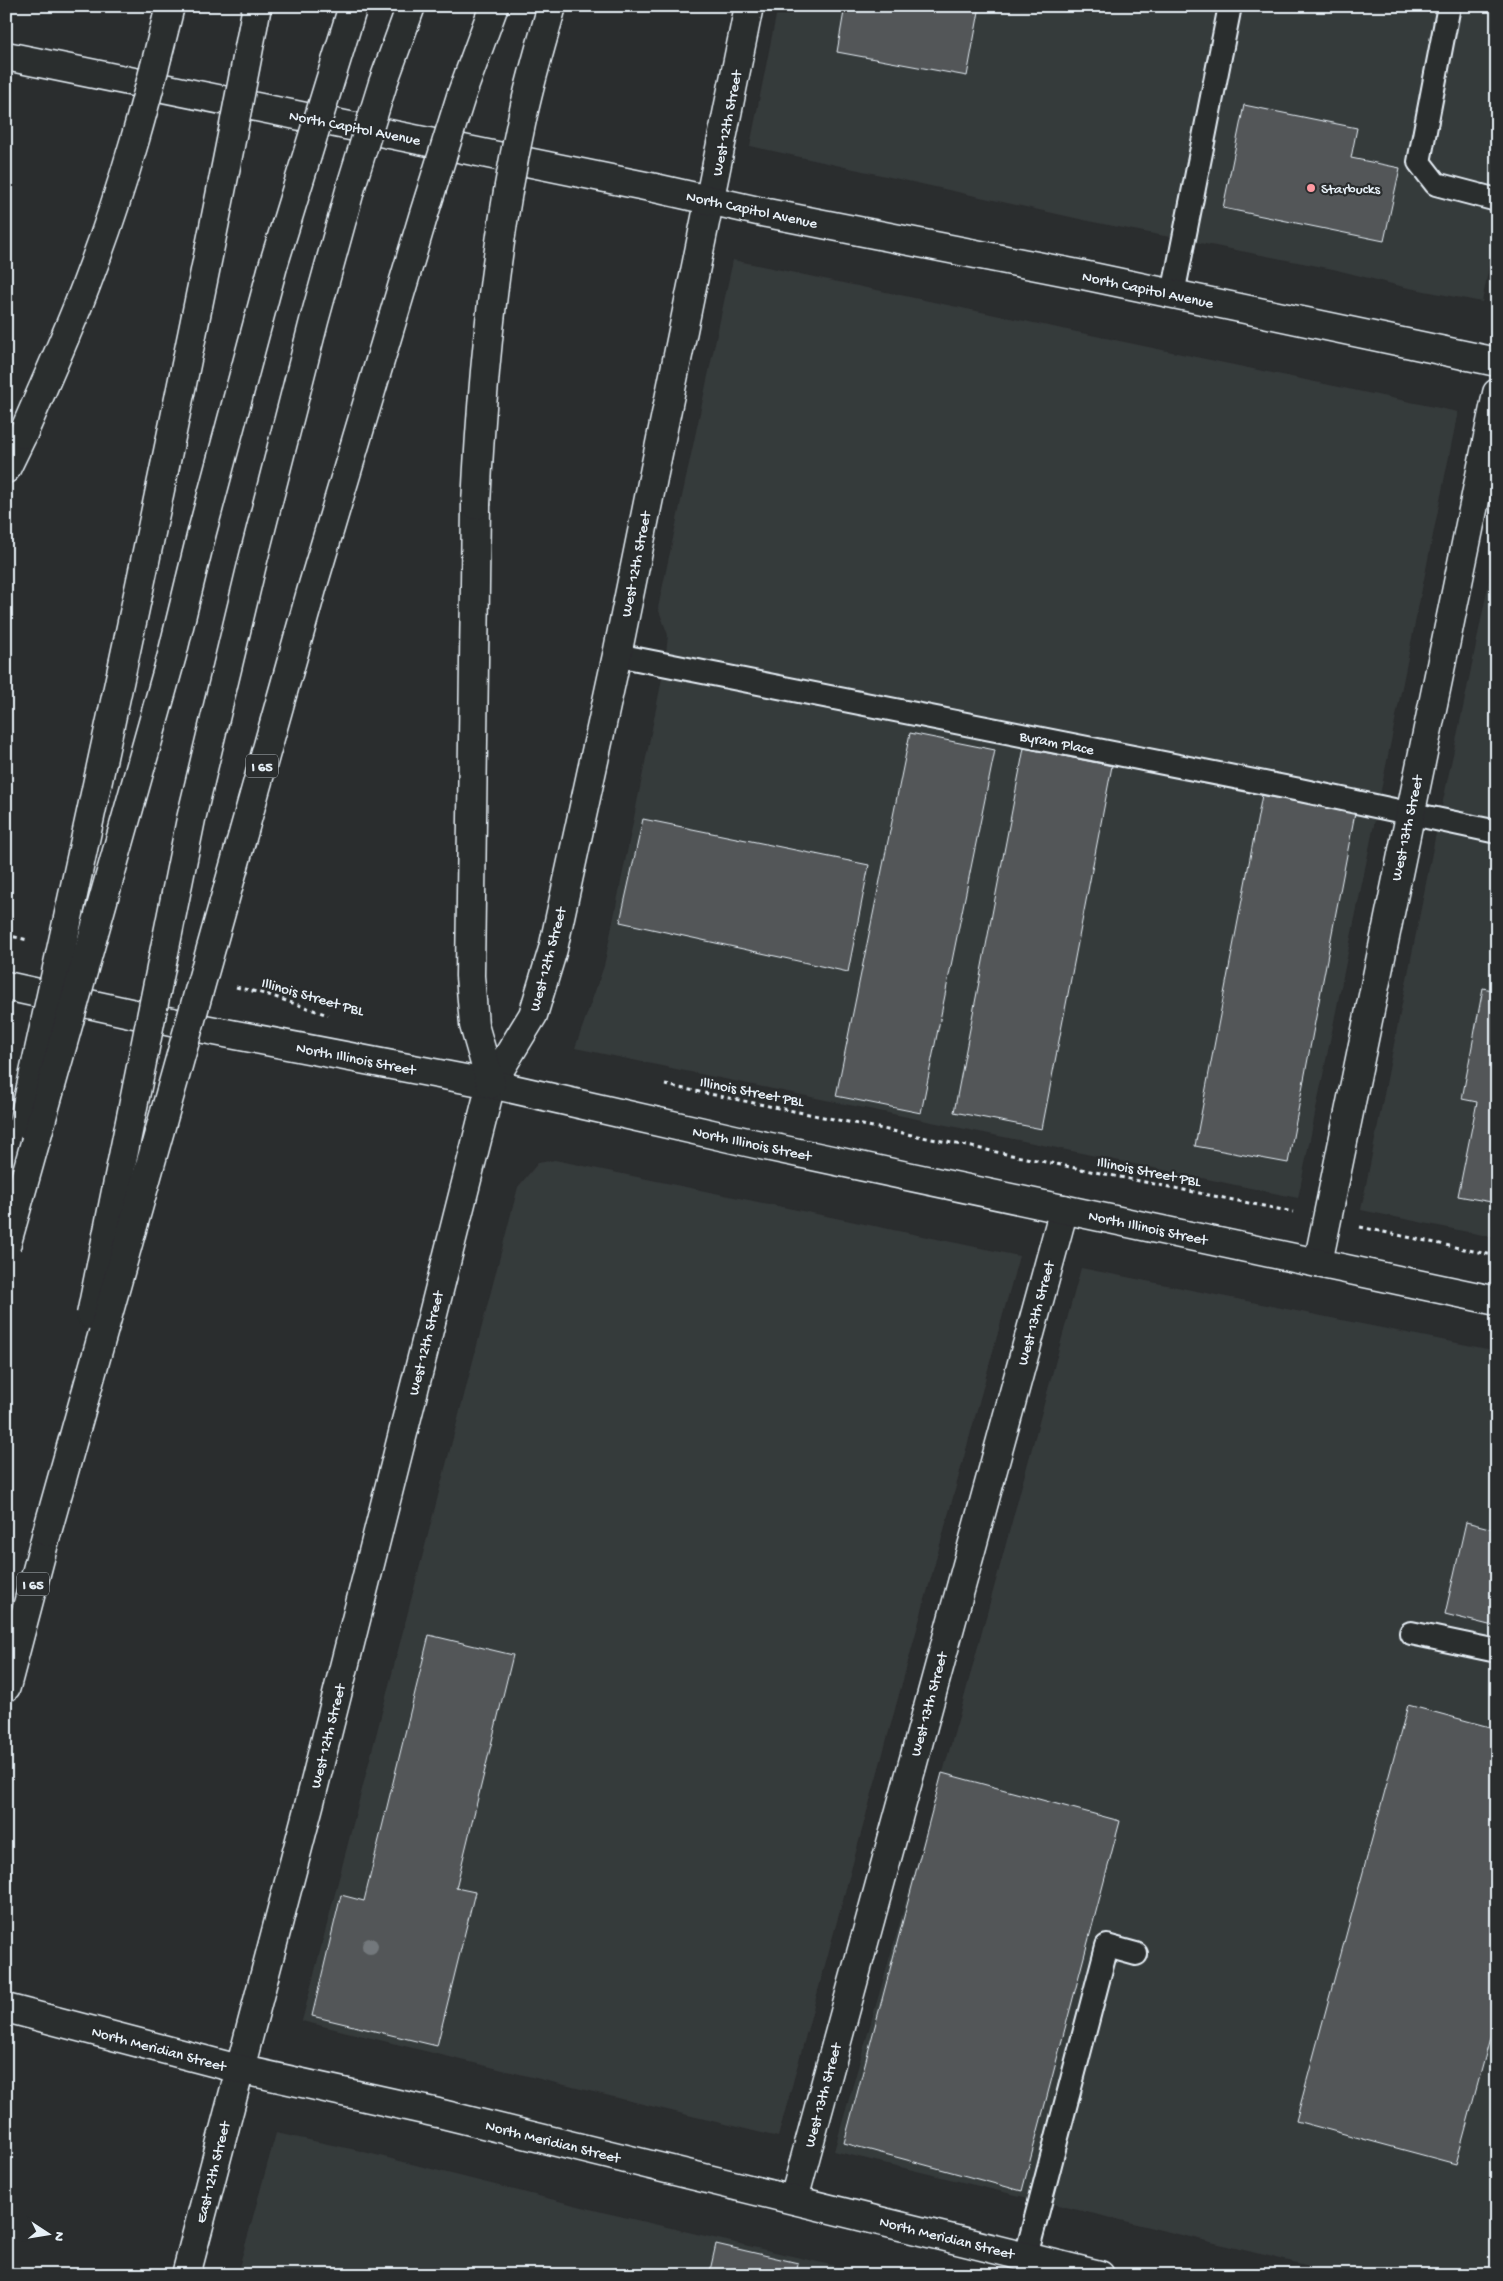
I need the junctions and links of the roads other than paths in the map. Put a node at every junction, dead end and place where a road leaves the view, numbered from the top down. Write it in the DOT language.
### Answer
graph roads {
  1 [pos="170,6"];
  2 [pos="257,6"];
  3 [pos="354,6"];
  4 [pos="411,6"];
  5 [pos="494,6"];
  6 [pos="552,6"];
  7 [pos="749,6"];
  8 [pos="1245,6"];
  9 [pos="1449,6"];
  10 [pos="1228,14"];
  11 [pos="6,56"];
  12 [pos="1497,200"];
  13 [pos="710,201"];
  14 [pos="1173,294"];
  15 [pos="1497,362"];
  16 [pos="1497,393"];
  17 [pos="6,469"];
  18 [pos="617,655"];
  19 [pos="1409,813"];
  20 [pos="1497,832"];
  21 [pos="6,986"];
  22 [pos="491,1084"];
  23 [pos="6,1199"];
  24 [pos="1064,1209"];
  25 [pos="6,1246"];
  26 [pos="1318,1263"];
  27 [pos="1497,1301"];
  28 [pos="47,1532"];
  29 [pos="1411,1633"];
  30 [pos="1497,1651"];
  31 [pos="6,1687"];
  32 [pos="1136,1954"];
  33 [pos="6,2008"];
  34 [pos="239,2069"];
  35 [pos="794,2199"];
  36 [pos="1026,2256"];
  37 [pos="186,2275"];
  38 [pos="1100,2275"];
  1 -- 17 [label="main road, bridge"];
  2 -- 23 [label="main road, bridge"];
  3 -- 25 [label="main road, bridge"];
  4 -- 28 [label="main road, bridge"];
  5 -- 28 [label="main road, I 65, bridge"];
  6 -- 22 [label="main road, bridge"];
  7 -- 13 [label="main road, West 12th Street"];
  8 -- 10 [label="lane"];
  9 -- 12 [label="lane"];
  10 -- 14 [label="lane"];
  11 -- 13 [label="main road, North Capitol Avenue"];
  13 -- 14 [label="main road, North Capitol Avenue"];
  13 -- 18 [label="main road, West 12th Street"];
  14 -- 15 [label="main road, North Capitol Avenue"];
  16 -- 19 [label="main road, West 13th Street"];
  18 -- 19 [label="lane, Byram Place"];
  18 -- 22 [label="main road, West 12th Street"];
  19 -- 20 [label="lane, Byram Place"];
  19 -- 26 [label="main road, West 13th Street"];
  21 -- 22 [label="main road, North Illinois Street"];
  22 -- 24 [label="main road, North Illinois Street"];
  22 -- 34 [label="main road, West 12th Street"];
  24 -- 26 [label="main road, North Illinois Street"];
  24 -- 35 [label="main road, West 13th Street"];
  26 -- 27 [label="main road, North Illinois Street"];
  28 -- 31 [label="main road, I 65"];
  29 -- 30 [label="lane"];
  32 -- 36 [label="lane"];
  33 -- 34 [label="main road, North Meridian Street"];
  34 -- 35 [label="main road, North Meridian Street"];
  34 -- 37 [label="main road, East 12th Street"];
  35 -- 36 [label="main road, North Meridian Street"];
  36 -- 38 [label="main road, North Meridian Street"];
}
